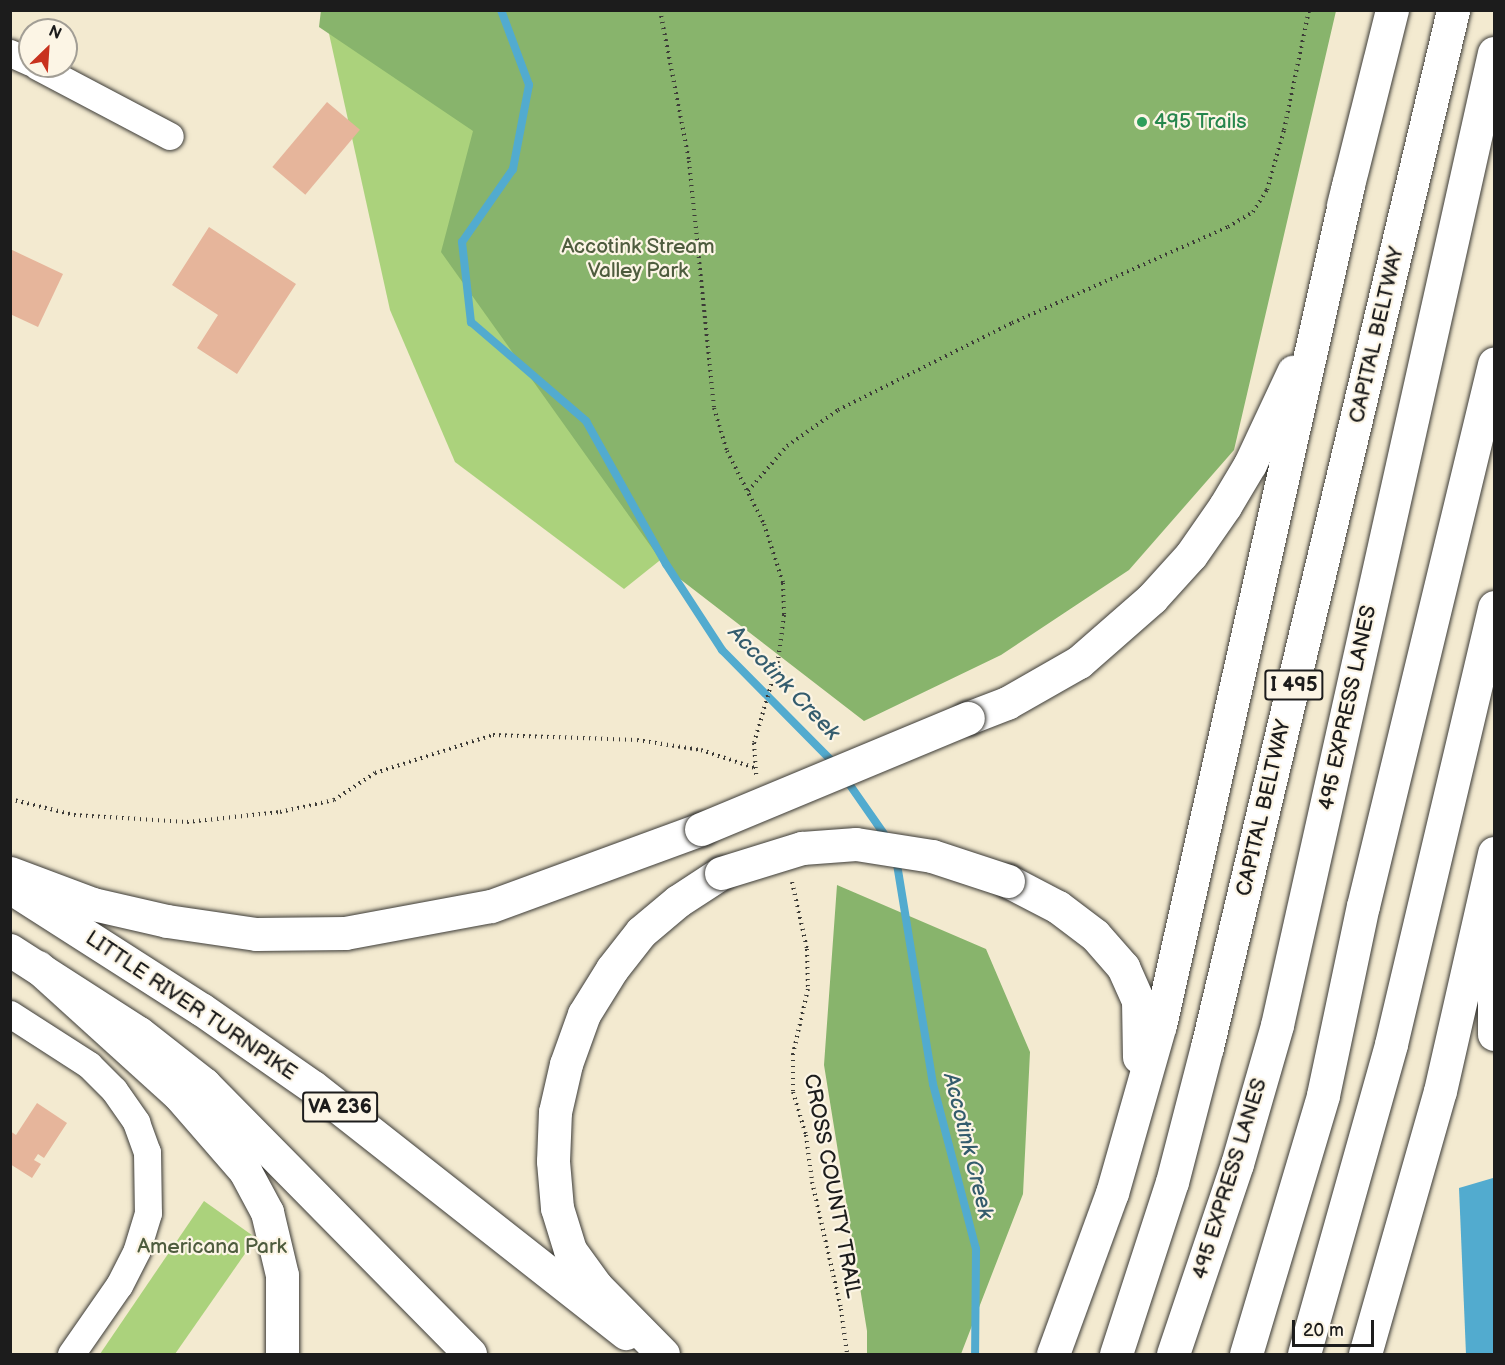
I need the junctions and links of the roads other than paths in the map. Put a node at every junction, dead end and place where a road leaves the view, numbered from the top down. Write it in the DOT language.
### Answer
graph roads {
  1 [pos="1392,10"];
  2 [pos="1453,10"];
  3 [pos="1494,53"];
  4 [pos="60,78"];
  5 [pos="170,136"];
  6 [pos="1348,185"];
  7 [pos="1494,364"];
  8 [pos="1494,607"];
  9 [pos="1494,853"];
  10 [pos="10,873"];
  11 [pos="10,887"];
  12 [pos="1494,933"];
  13 [pos="10,950"];
  14 [pos="38,967"];
  15 [pos="10,1014"];
  16 [pos="1494,1034"];
  17 [pos="1112,1193"];
  18 [pos="71,1354"];
  19 [pos="282,1354"];
  20 [pos="470,1354"];
  21 [pos="650,1354"];
  22 [pos="663,1354"];
  23 [pos="1053,1354"];
  24 [pos="1116,1354"];
  25 [pos="1173,1354"];
  26 [pos="1246,1354"];
  27 [pos="1304,1354"];
  28 [pos="1365,1354"];
  1 -- 6 [label="main road"];
  2 -- 24 [label="main road, CAPITAL BELTWAY / I 495"];
  3 -- 25 [label="main road, 495 EXPRESS LANES / I 495"];
  4 -- 5 [label="street"];
  6 -- 10 [label="main road, bridge"];
  6 -- 17 [label="main road"];
  7 -- 26 [label="main road"];
  8 -- 27 [label="main road"];
  9 -- 28 [label="main road"];
  11 -- 21 [label="main road, LITTLE RIVER TURNPIKE / VA 236"];
  12 -- 16 [label="main road"];
  13 -- 14 [label="main road"];
  14 -- 19 [label="main road"];
  14 -- 20 [label="main road"];
  15 -- 18 [label="street"];
  17 -- 22 [label="main road, bridge"];
  17 -- 23 [label="main road"];
}
